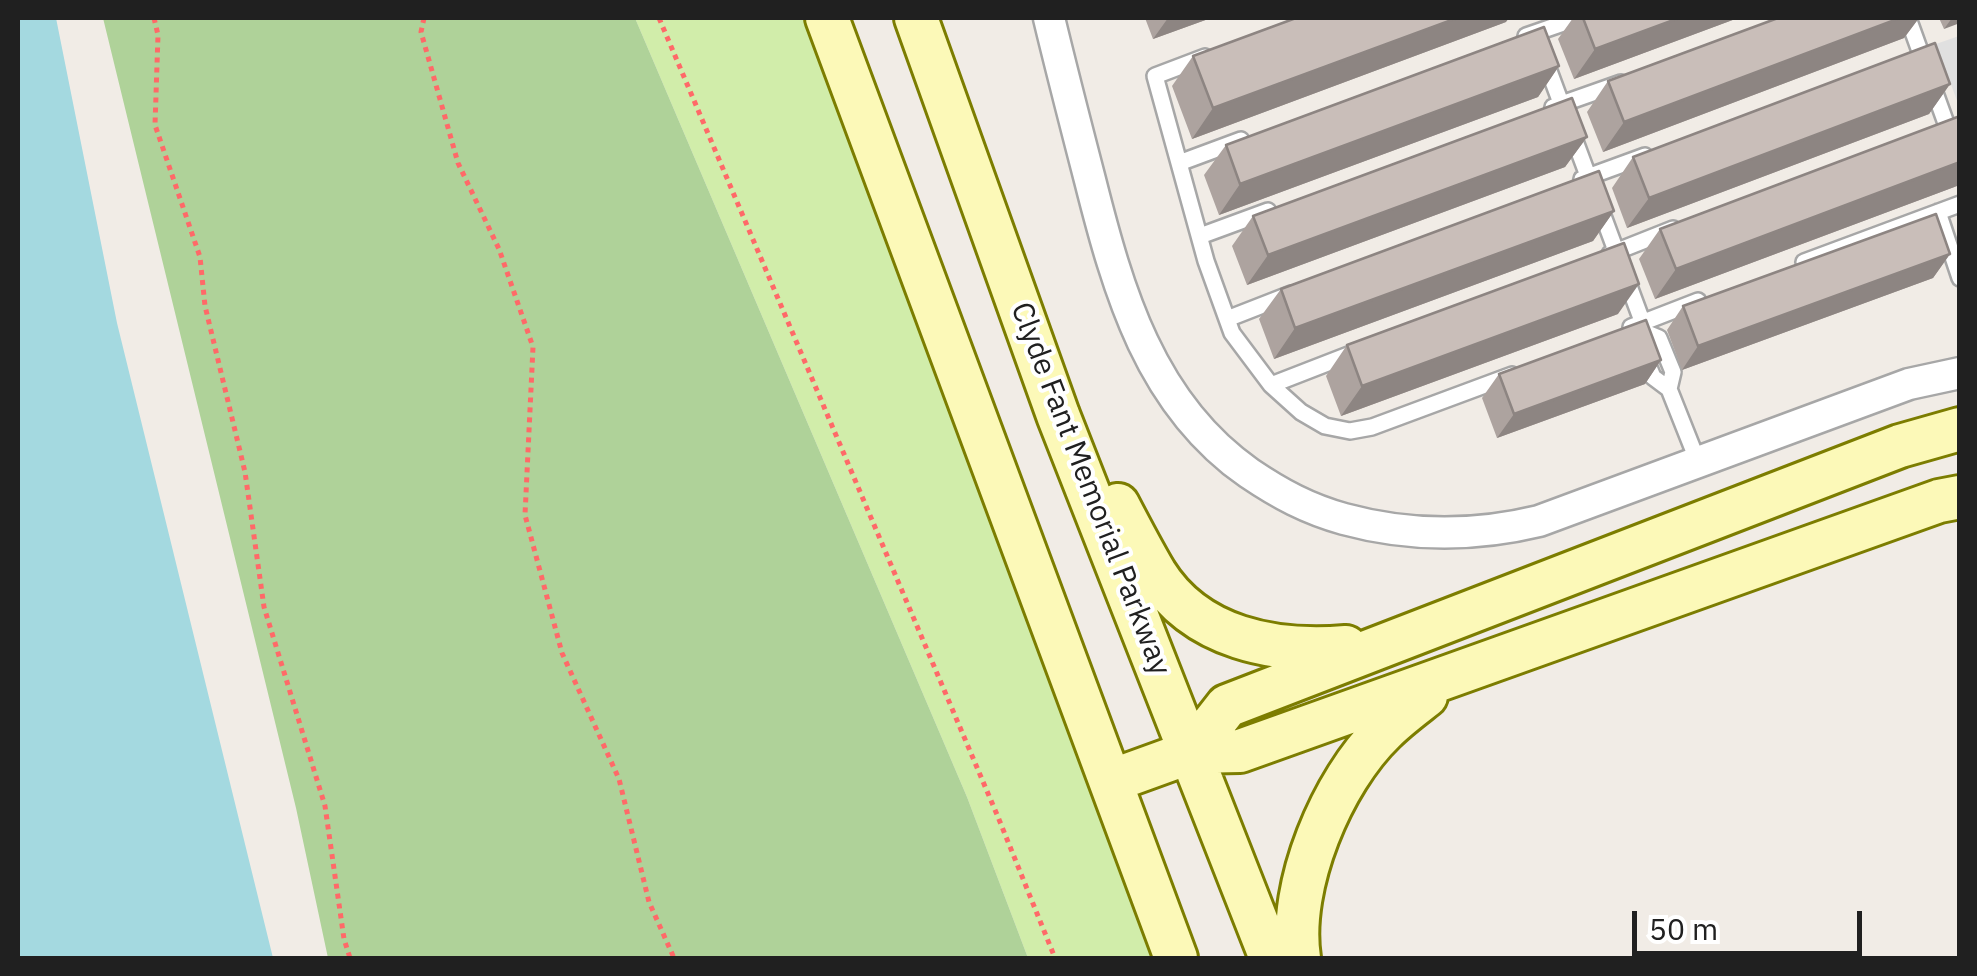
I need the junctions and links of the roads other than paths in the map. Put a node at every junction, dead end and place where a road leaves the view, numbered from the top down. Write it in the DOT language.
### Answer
graph roads {
  1 [pos="827,18"];
  2 [pos="916,18"];
  3 [pos="1048,18"];
  4 [pos="1578,18"];
  5 [pos="1908,18"];
  6 [pos="1532,25"];
  7 [pos="1516,40"];
  8 [pos="1222,50"];
  9 [pos="1922,57"];
  10 [pos="1903,64"];
  11 [pos="1636,78"];
  12 [pos="1562,104"];
  13 [pos="1544,110"];
  14 [pos="1945,122"];
  15 [pos="1927,129"];
  16 [pos="1254,136"];
  17 [pos="1663,150"];
  18 [pos="1960,162"];
  19 [pos="1179,163"];
  20 [pos="1588,177"];
  21 [pos="1570,184"];
  22 [pos="1290,203"];
  23 [pos="1960,204"];
  24 [pos="1938,212"];
  25 [pos="1690,222"];
  26 [pos="1200,236"];
  27 [pos="1616,251"];
  28 [pos="1598,258"];
  29 [pos="1790,267"];
  30 [pos="1960,278"];
  31 [pos="1299,290"];
  32 [pos="1716,294"];
  33 [pos="1227,319"];
  34 [pos="1645,327"];
  35 [pos="1609,336"];
  36 [pos="1380,343"];
  37 [pos="1526,370"];
  38 [pos="1960,373"];
  39 [pos="1271,385"];
  40 [pos="1058,415"];
  41 [pos="1960,430"];
  42 [pos="1698,462"];
  43 [pos="1960,497"];
  44 [pos="1386,643"];
  45 [pos="1444,680"];
  46 [pos="1192,752"];
  47 [pos="1111,781"];
  48 [pos="1176,958"];
  49 [pos="1271,958"];
  50 [pos="1299,958"];
  1 -- 47 [label="main road"];
  2 -- 40 [label="main road, Clyde Fant Memorial Parkway"];
  3 -- 42 [label="street"];
  4 -- 6 [label="lane"];
  5 -- 9 [label="lane"];
  6 -- 7 [label="lane"];
  6 -- 12 [label="lane"];
  8 -- 19 [label="lane"];
  9 -- 10 [label="lane"];
  9 -- 14 [label="lane"];
  11 -- 12 [label="lane"];
  12 -- 13 [label="lane"];
  12 -- 20 [label="lane"];
  14 -- 15 [label="lane"];
  14 -- 18 [label="lane"];
  16 -- 19 [label="lane"];
  17 -- 20 [label="lane"];
  19 -- 26 [label="lane"];
  20 -- 21 [label="lane"];
  20 -- 27 [label="lane"];
  22 -- 26 [label="lane"];
  23 -- 24 [label="lane"];
  24 -- 29 [label="lane"];
  24 -- 30 [label="lane"];
  25 -- 27 [label="lane"];
  26 -- 33 [label="lane"];
  27 -- 28 [label="lane"];
  27 -- 34 [label="lane"];
  31 -- 33 [label="lane"];
  32 -- 34 [label="lane"];
  33 -- 39 [label="lane"];
  34 -- 35 [label="lane"];
  34 -- 42 [label="lane"];
  36 -- 39 [label="lane"];
  37 -- 39 [label="lane"];
  38 -- 42 [label="street"];
  40 -- 44 [label="main road"];
  40 -- 46 [label="main road, Clyde Fant Memorial Parkway"];
  41 -- 44 [label="main road"];
  43 -- 45 [label="main road"];
  44 -- 46 [label="main road"];
  45 -- 46 [label="main road"];
  45 -- 50 [label="main road"];
  46 -- 47 [label="main road"];
  46 -- 49 [label="main road, Clyde Fant Memorial Parkway"];
  47 -- 48 [label="main road"];
}
